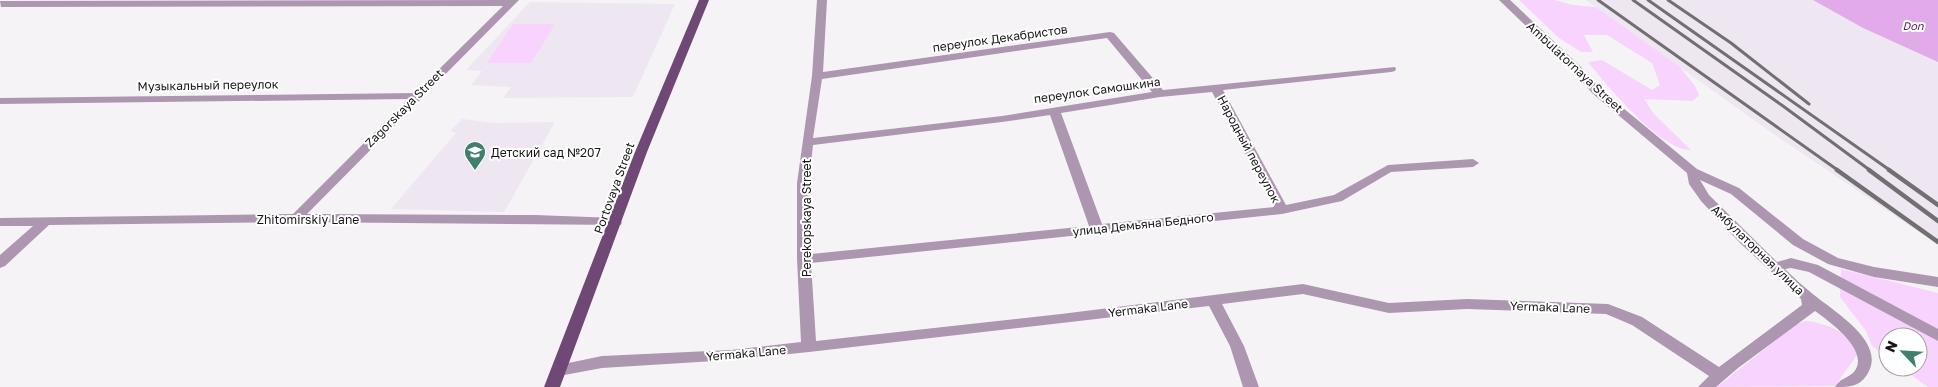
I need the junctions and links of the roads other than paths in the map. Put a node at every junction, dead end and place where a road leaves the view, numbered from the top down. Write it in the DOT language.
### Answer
graph roads {
  1 [pos="704,0"];
  2 [pos="822,0"];
  3 [pos="1504,0"];
  4 [pos="513,1"];
  5 [pos="4,3"];
  6 [pos="1391,69"];
  7 [pos="817,76"];
  8 [pos="1216,88"];
  9 [pos="1160,94"];
  10 [pos="416,96"];
  11 [pos="0,101"];
  12 [pos="1054,110"];
  13 [pos="807,142"];
  14 [pos="1472,163"];
  15 [pos="1693,172"];
  16 [pos="1282,210"];
  17 [pos="296,218"];
  18 [pos="0,222"];
  19 [pos="46,222"];
  20 [pos="616,222"];
  21 [pos="1097,229"];
  22 [pos="804,259"];
  23 [pos="0,263"];
  24 [pos="1774,267"];
  25 [pos="1938,282"];
  26 [pos="1213,300"];
  27 [pos="1809,302"];
  28 [pos="1938,336"];
  29 [pos="809,347"];
  30 [pos="559,370"];
  31 [pos="1720,375"];
  32 [pos="552,387"];
  33 [pos="1251,387"];
  34 [pos="1706,387"];
  35 [pos="1843,387"];
  1 -- 20 [label="main road, Portovaya Street"];
  2 -- 7 [label="street, Perekopskaya Street"];
  3 -- 15 [label="street, Ambulatornaya Street"];
  4 -- 5 [label="street"];
  4 -- 10 [label="street, Zagorskaya Street"];
  6 -- 8 [label="street, переулок Самошкина"];
  7 -- 9 [label="street, переулок Декабристов"];
  7 -- 13 [label="street, Perekopskaya Street"];
  8 -- 9 [label="street, переулок Самошкина"];
  8 -- 16 [label="street, Народный переулок"];
  9 -- 12 [label="street, переулок Самошкина"];
  10 -- 11 [label="street, Музыкальный переулок"];
  10 -- 17 [label="street, Zagorskaya Street"];
  12 -- 13 [label="street, переулок Самошкина"];
  12 -- 21 [label="street"];
  13 -- 22 [label="street, Perekopskaya Street"];
  14 -- 16 [label="street, улица Демьяна Бедного"];
  15 -- 24 [label="street, Амбулаторная улица"];
  15 -- 25 [label="street, Амбулаторная улица"];
  16 -- 21 [label="street, улица Демьяна Бедного"];
  17 -- 19 [label="street, Zhitomirskiy Lane"];
  17 -- 20 [label="street, Zhitomirskiy Lane"];
  18 -- 19 [label="street, Zhitomirskiy Lane"];
  19 -- 23 [label="street"];
  20 -- 30 [label="main road, Portovaya Street"];
  21 -- 22 [label="street, улица Демьяна Бедного"];
  22 -- 29 [label="street, Perekopskaya Street"];
  24 -- 27 [label="street, Амбулаторная улица"];
  24 -- 28 [label="street"];
  26 -- 29 [label="street, Yermaka Lane"];
  26 -- 31 [label="street, Yermaka Lane"];
  26 -- 33 [label="street"];
  27 -- 31 [label="street"];
  27 -- 35 [label="street, Амбулаторная улица"];
  29 -- 30 [label="street, Yermaka Lane"];
  30 -- 32 [label="main road, Portovaya Street"];
  31 -- 34 [label="street"];
}
